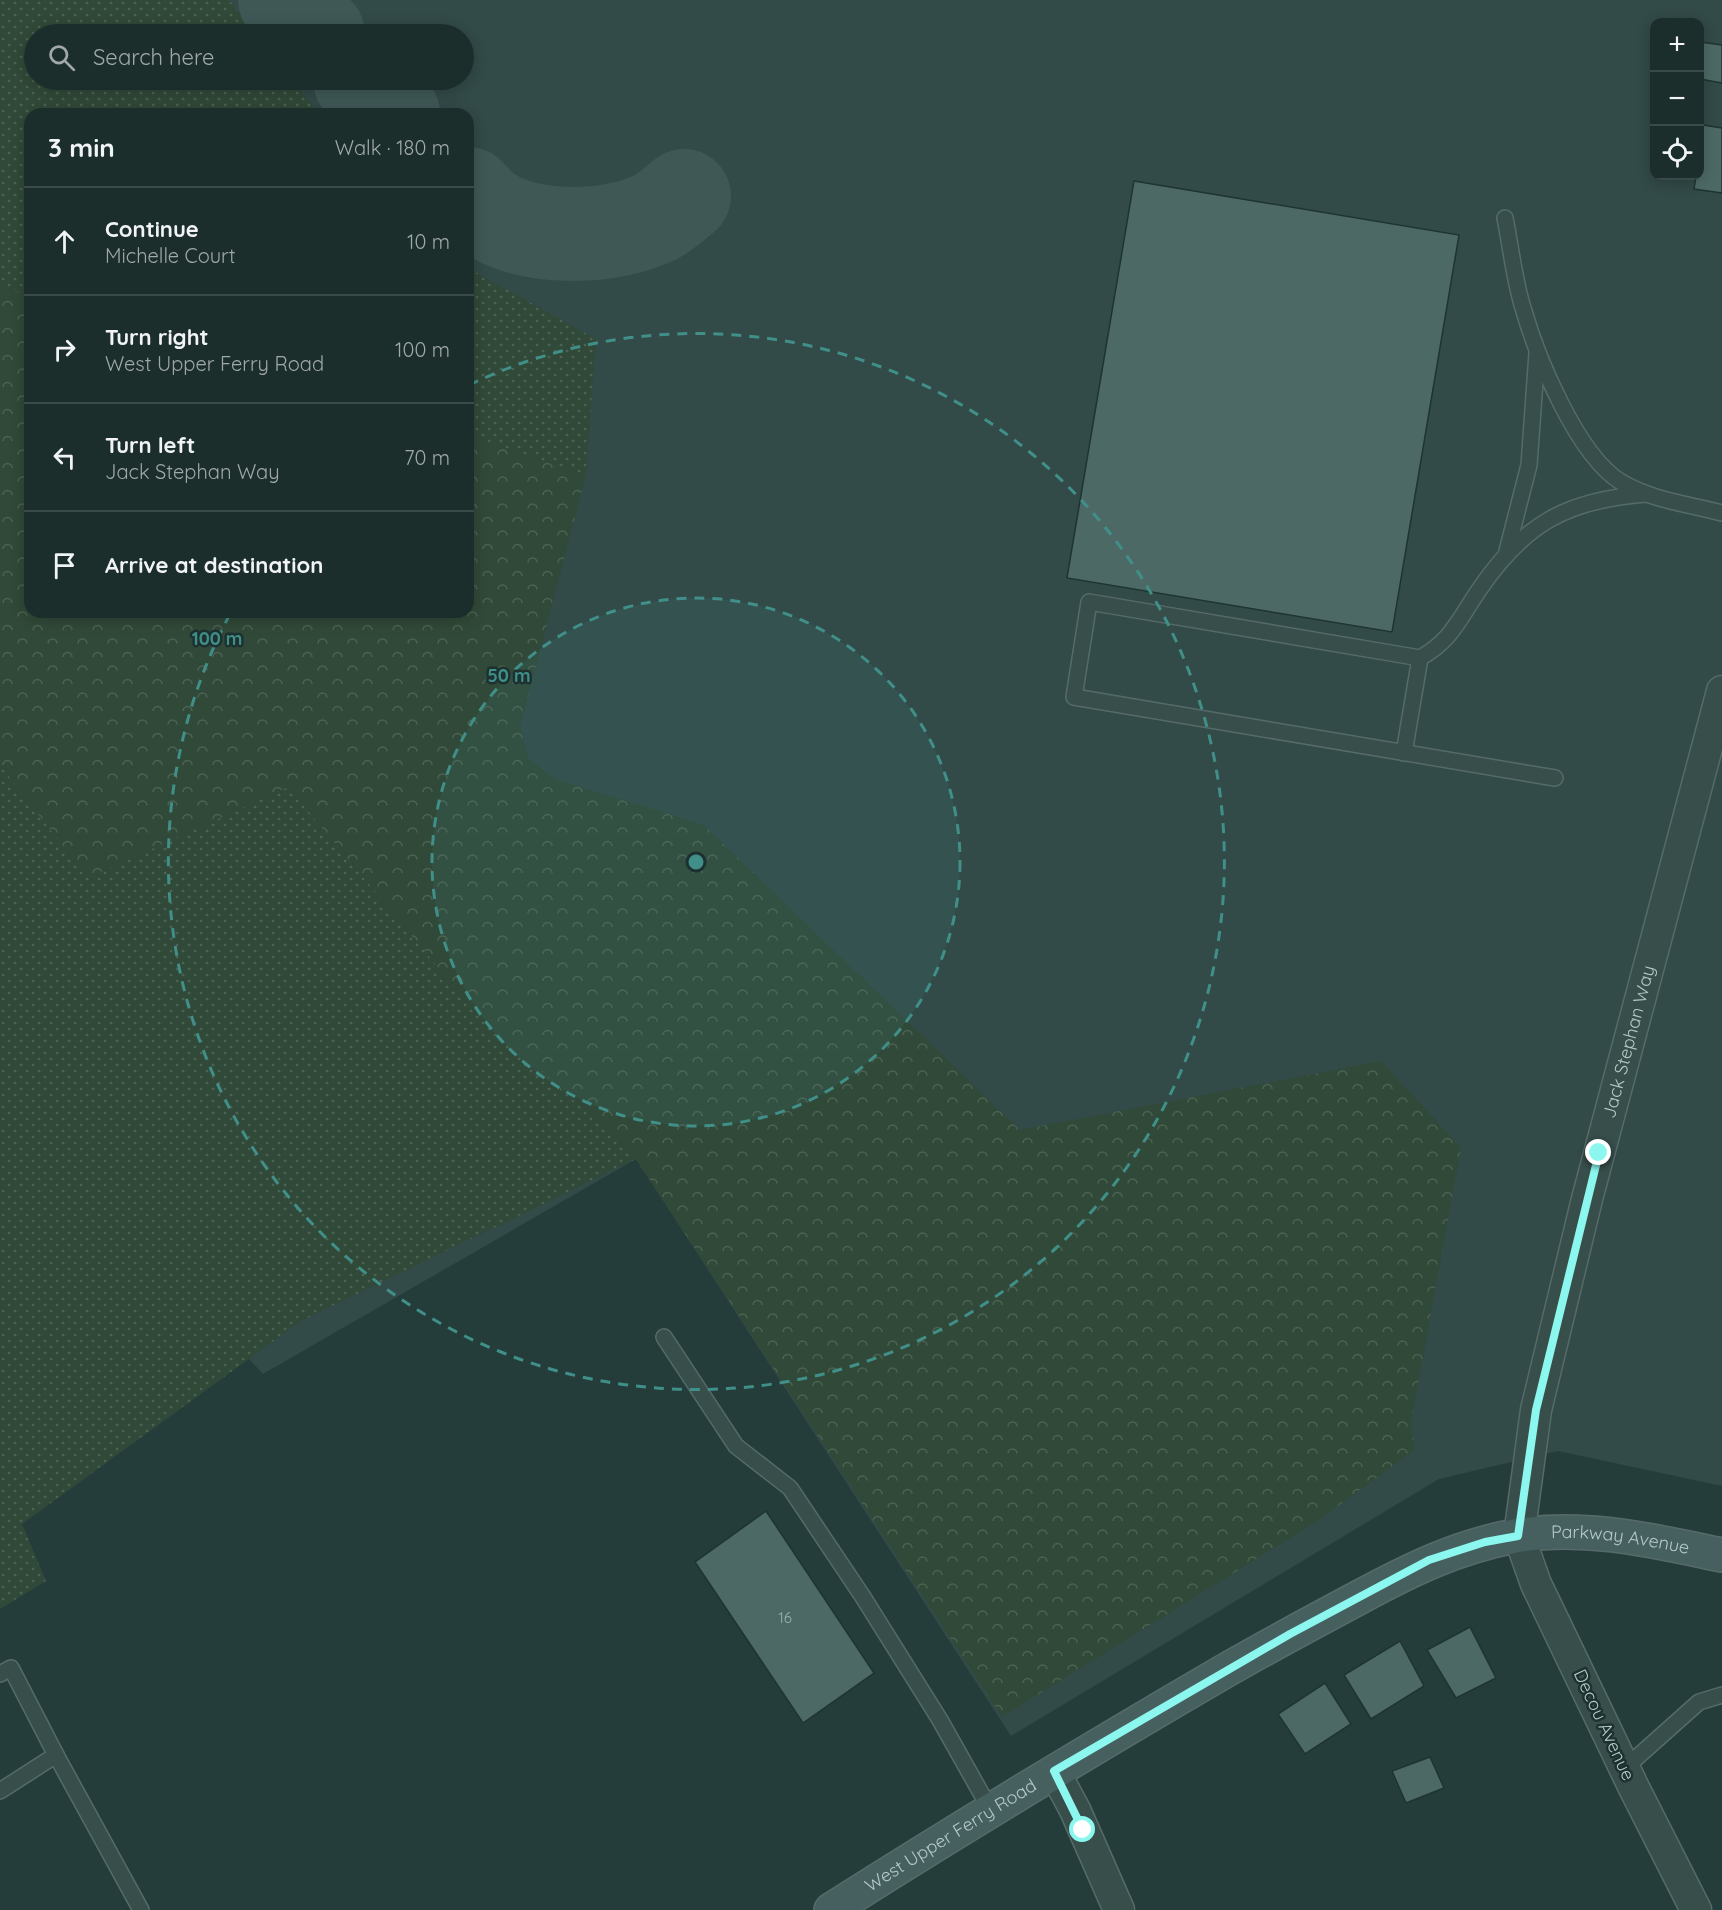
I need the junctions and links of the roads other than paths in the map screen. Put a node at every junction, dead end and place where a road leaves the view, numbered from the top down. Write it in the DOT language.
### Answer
graph roads {
  1 [pos="1505,218"];
  2 [pos="1537,349"];
  3 [pos="1646,494"];
  4 [pos="1722,513"];
  5 [pos="1507,551"];
  6 [pos="1420,658"];
  7 [pos="1722,691"];
  8 [pos="1404,753"];
  9 [pos="1555,778"];
  10 [pos="664,1337"];
  11 [pos="1518,1536"];
  12 [pos="1722,1556"];
  13 [pos="0,1674"];
  14 [pos="1722,1695"];
  15 [pos="56,1755"];
  16 [pos="1625,1768"];
  17 [pos="1054,1771"];
  18 [pos="0,1791"];
  19 [pos="990,1809"];
  20 [pos="141,1910"];
  21 [pos="831,1910"];
  22 [pos="1119,1910"];
  23 [pos="1696,1910"];
  1 -- 2 [label="lane"];
  2 -- 3 [label="lane"];
  2 -- 5 [label="lane"];
  3 -- 4 [label="lane"];
  3 -- 5 [label="lane"];
  5 -- 6 [label="lane"];
  6 -- 8 [label="lane"];
  6 -- 8 [label="lane"];
  7 -- 11 [label="street, Jack Stephan Way"];
  8 -- 9 [label="lane"];
  10 -- 19 [label="lane"];
  11 -- 12 [label="main road, Parkway Avenue"];
  11 -- 16 [label="street, Decou Avenue"];
  11 -- 17 [label="main road, West Upper Ferry Road"];
  13 -- 15 [label="lane"];
  14 -- 16 [label="lane"];
  15 -- 18 [label="lane"];
  15 -- 20 [label="lane"];
  16 -- 23 [label="street, Decou Avenue"];
  17 -- 19 [label="main road, West Upper Ferry Road"];
  17 -- 22 [label="street"];
  19 -- 21 [label="main road, West Upper Ferry Road"];
}
